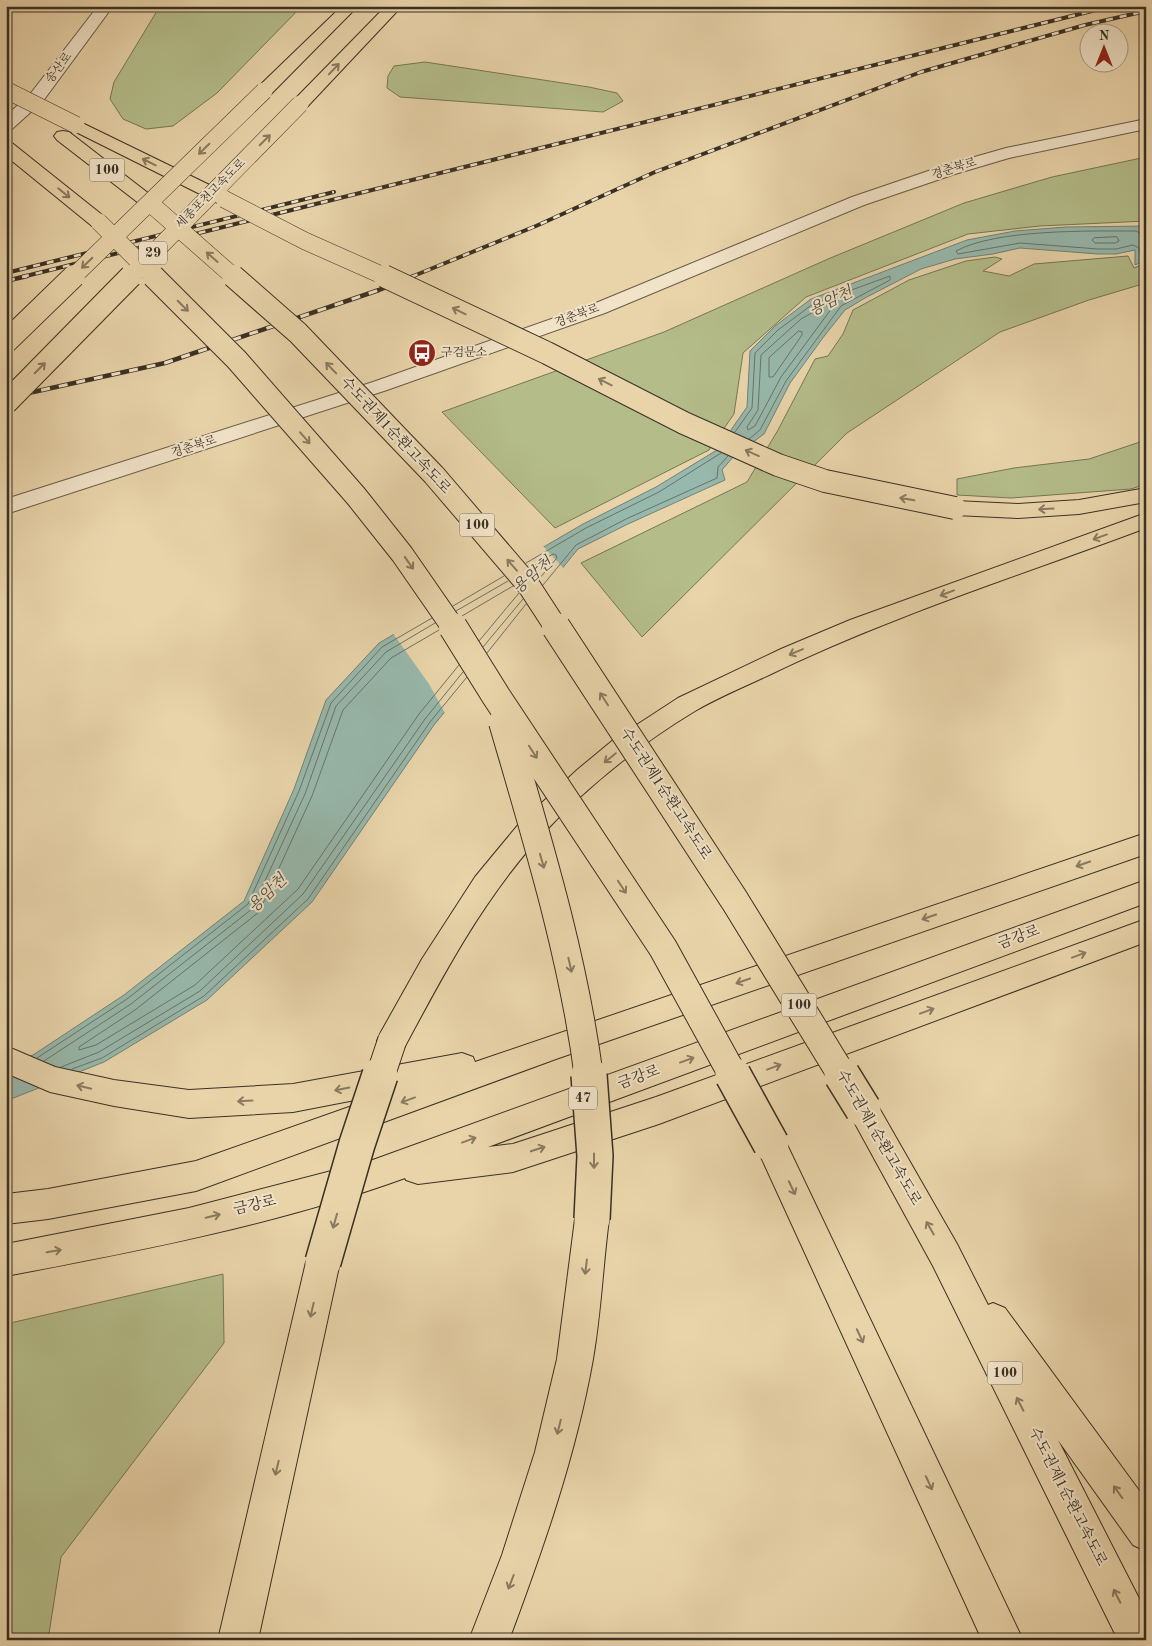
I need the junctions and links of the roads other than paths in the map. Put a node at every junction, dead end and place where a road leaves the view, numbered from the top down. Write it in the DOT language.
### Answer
graph roads {
  1 [pos="106,6"];
  2 [pos="351,6"];
  3 [pos="395,6"];
  4 [pos="6,91"];
  5 [pos="6,124"];
  6 [pos="1146,124"];
  7 [pos="70,131"];
  8 [pos="6,147"];
  9 [pos="6,342"];
  10 [pos="6,403"];
  11 [pos="1146,495"];
  12 [pos="6,507"];
  13 [pos="1146,520"];
  14 [pos="496,696"];
  15 [pos="1146,841"];
  16 [pos="1146,891"];
  17 [pos="1146,930"];
  18 [pos="545,1050"];
  19 [pos="6,1059"];
  20 [pos="370,1176"];
  21 [pos="6,1209"];
  22 [pos="945,1255"];
  23 [pos="6,1260"];
  24 [pos="1146,1532"];
  25 [pos="238,1640"];
  26 [pos="489,1640"];
  27 [pos="1003,1640"];
  28 [pos="1139,1640"];
  1 -- 5 [label="street, 송산로"];
  2 -- 9 [label="highway, 29, one-way, bridge"];
  10 -- 3 [label="highway, 세종포천고속도로 / 29, one-way, bridge"];
  4 -- 7 [label="highway, 수도권제1순환고속도로 / 100"];
  6 -- 12 [label="street, 경춘북로"];
  11 -- 7 [label="highway, one-way, bridge"];
  22 -- 7 [label="highway, 수도권제1순환고속도로 / 100, one-way, bridge"];
  8 -- 14 [label="highway, one-way, bridge"];
  13 -- 25 [label="highway, one-way, bridge"];
  14 -- 26 [label="highway, one-way, bridge"];
  14 -- 27 [label="highway, one-way, bridge"];
  15 -- 18 [label="highway, one-way"];
  20 -- 16 [label="highway, 금강로 / 47, one-way"];
  20 -- 17 [label="highway, one-way"];
  18 -- 19 [label="highway, one-way"];
  18 -- 21 [label="highway, one-way"];
  23 -- 20 [label="highway, 금강로 / 47, one-way"];
  24 -- 22 [label="highway, one-way"];
  28 -- 22 [label="highway, 수도권제1순환고속도로 / 100, one-way"];
}
